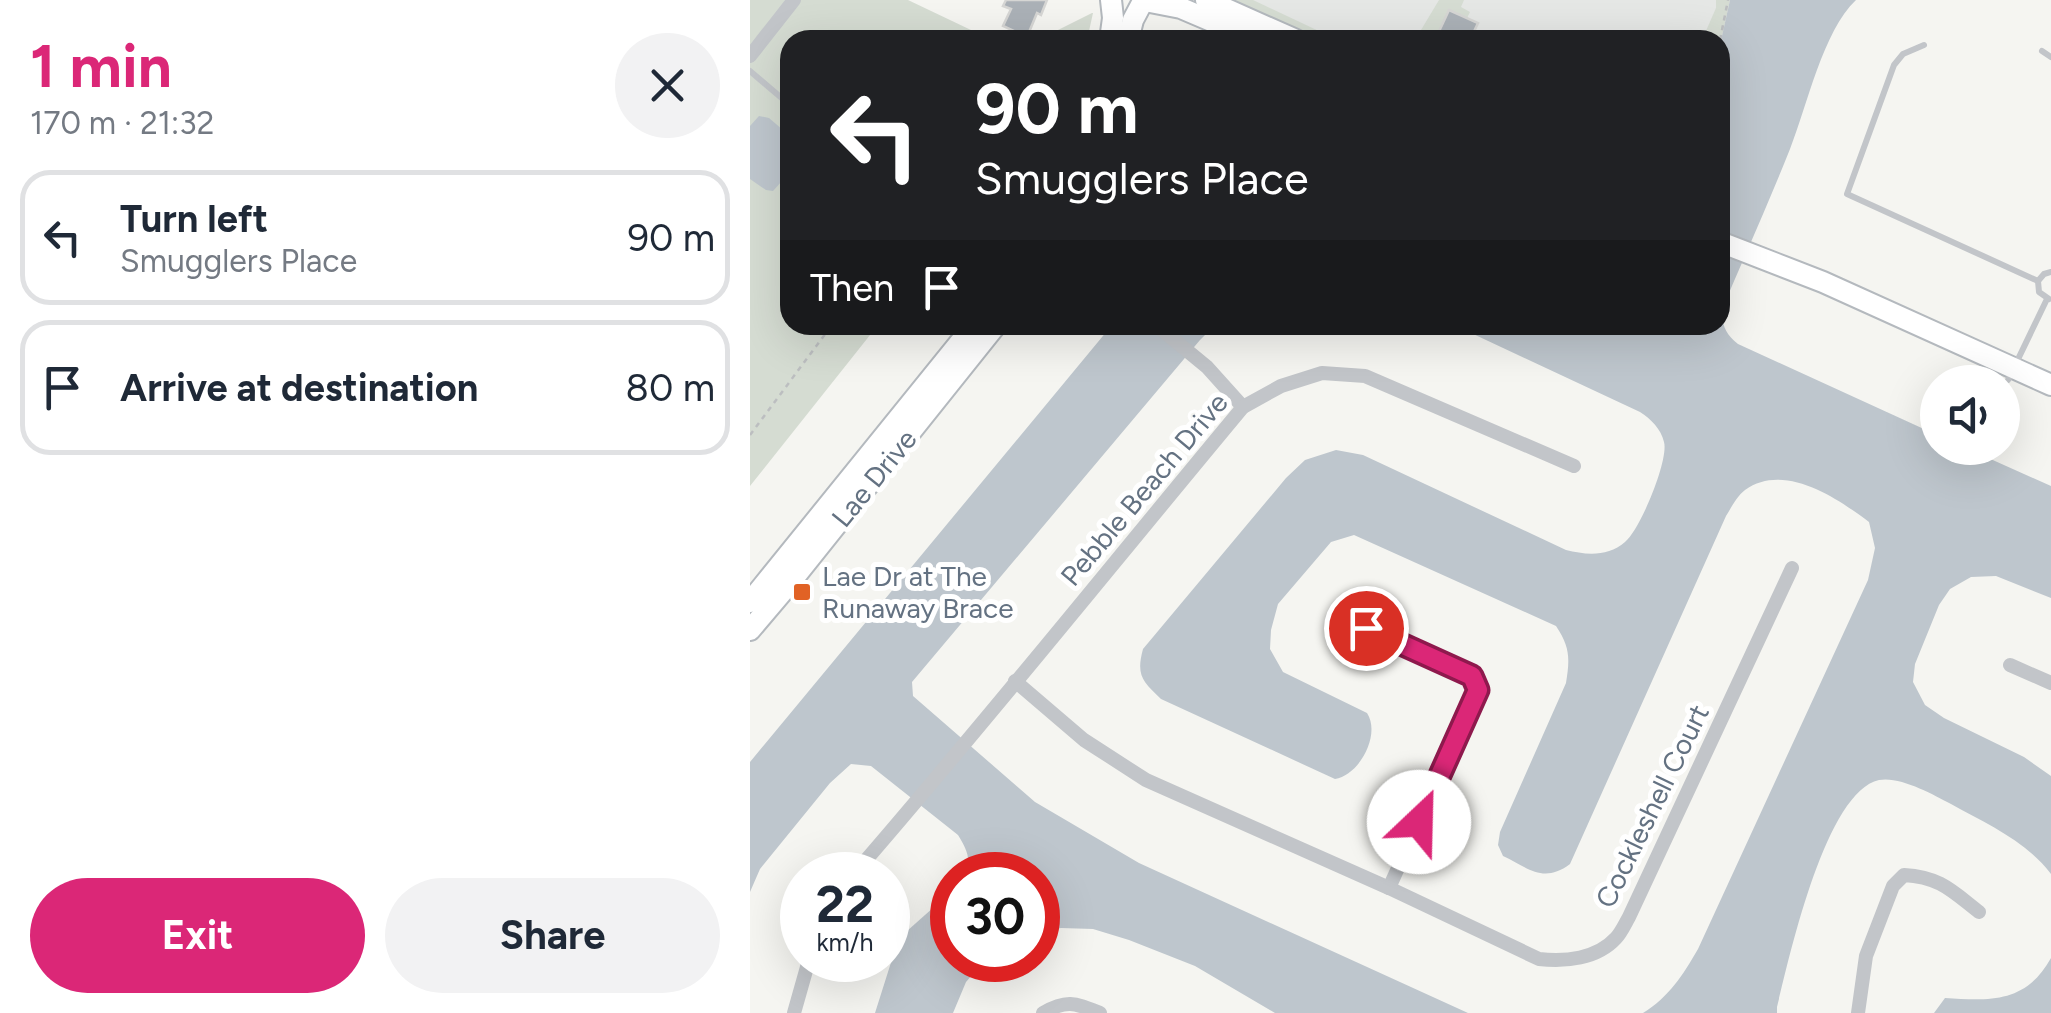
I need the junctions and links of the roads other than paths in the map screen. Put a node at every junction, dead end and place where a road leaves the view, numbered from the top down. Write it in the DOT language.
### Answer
graph roads {
  1 [pos="794,0"];
  2 [pos="1115,0"];
  3 [pos="1206,0"];
  4 [pos="1145,1"];
  5 [pos="1111,30"];
  6 [pos="1130,30"];
  7 [pos="1233,30"];
  8 [pos="1274,30"];
  9 [pos="1924,45"];
  10 [pos="2042,51"];
  11 [pos="750,56"];
  12 [pos="2051,57"];
  13 [pos="750,70"];
  14 [pos="780,96"];
  15 [pos="1730,246"];
  16 [pos="2051,272"];
  17 [pos="2038,281"];
  18 [pos="2049,299"];
  19 [pos="966,335"];
  20 [pos="988,335"];
  21 [pos="1168,335"];
  22 [pos="1993,365"];
  23 [pos="2016,365"];
  24 [pos="2020,376"];
  25 [pos="2020,380"];
  26 [pos="2051,385"];
  27 [pos="2051,400"];
  28 [pos="1242,407"];
  29 [pos="1574,466"];
  30 [pos="1792,568"];
  31 [pos="750,602"];
  32 [pos="1366,628"];
  33 [pos="750,630"];
  34 [pos="2010,665"];
  35 [pos="1015,681"];
  36 [pos="2051,683"];
  37 [pos="874,852"];
  38 [pos="1389,888"];
  39 [pos="1979,912"];
  40 [pos="803,982"];
  41 [pos="794,1013"];
  42 [pos="1043,1013"];
  43 [pos="1100,1013"];
  44 [pos="1858,1013"];
  1 -- 11 [label="street"];
  2 -- 4 [label="main road"];
  2 -- 5 [label="main road"];
  3 -- 8 [label="main road"];
  4 -- 6 [label="main road"];
  4 -- 7 [label="main road"];
  9 -- 17 [label="lane"];
  10 -- 12 [label="lane"];
  13 -- 14 [label="lane"];
  15 -- 22 [label="main road"];
  16 -- 17 [label="lane"];
  17 -- 18 [label="lane"];
  18 -- 23 [label="lane"];
  19 -- 31 [label="main road, Lae Drive"];
  20 -- 33 [label="main road, Lae Drive"];
  21 -- 28 [label="street"];
  24 -- 26 [label="main road"];
  25 -- 27 [label="main road"];
  28 -- 29 [label="street, Pebble Beach Drive"];
  28 -- 35 [label="street, Pebble Beach Drive"];
  30 -- 38 [label="street, Cockleshell Court"];
  32 -- 38 [label="street"];
  34 -- 36 [label="street"];
  35 -- 37 [label="street, Pebble Beach Drive"];
  35 -- 38 [label="street, Cockleshell Court"];
  39 -- 44 [label="street"];
  40 -- 41 [label="street"];
  42 -- 43 [label="street"];
}
